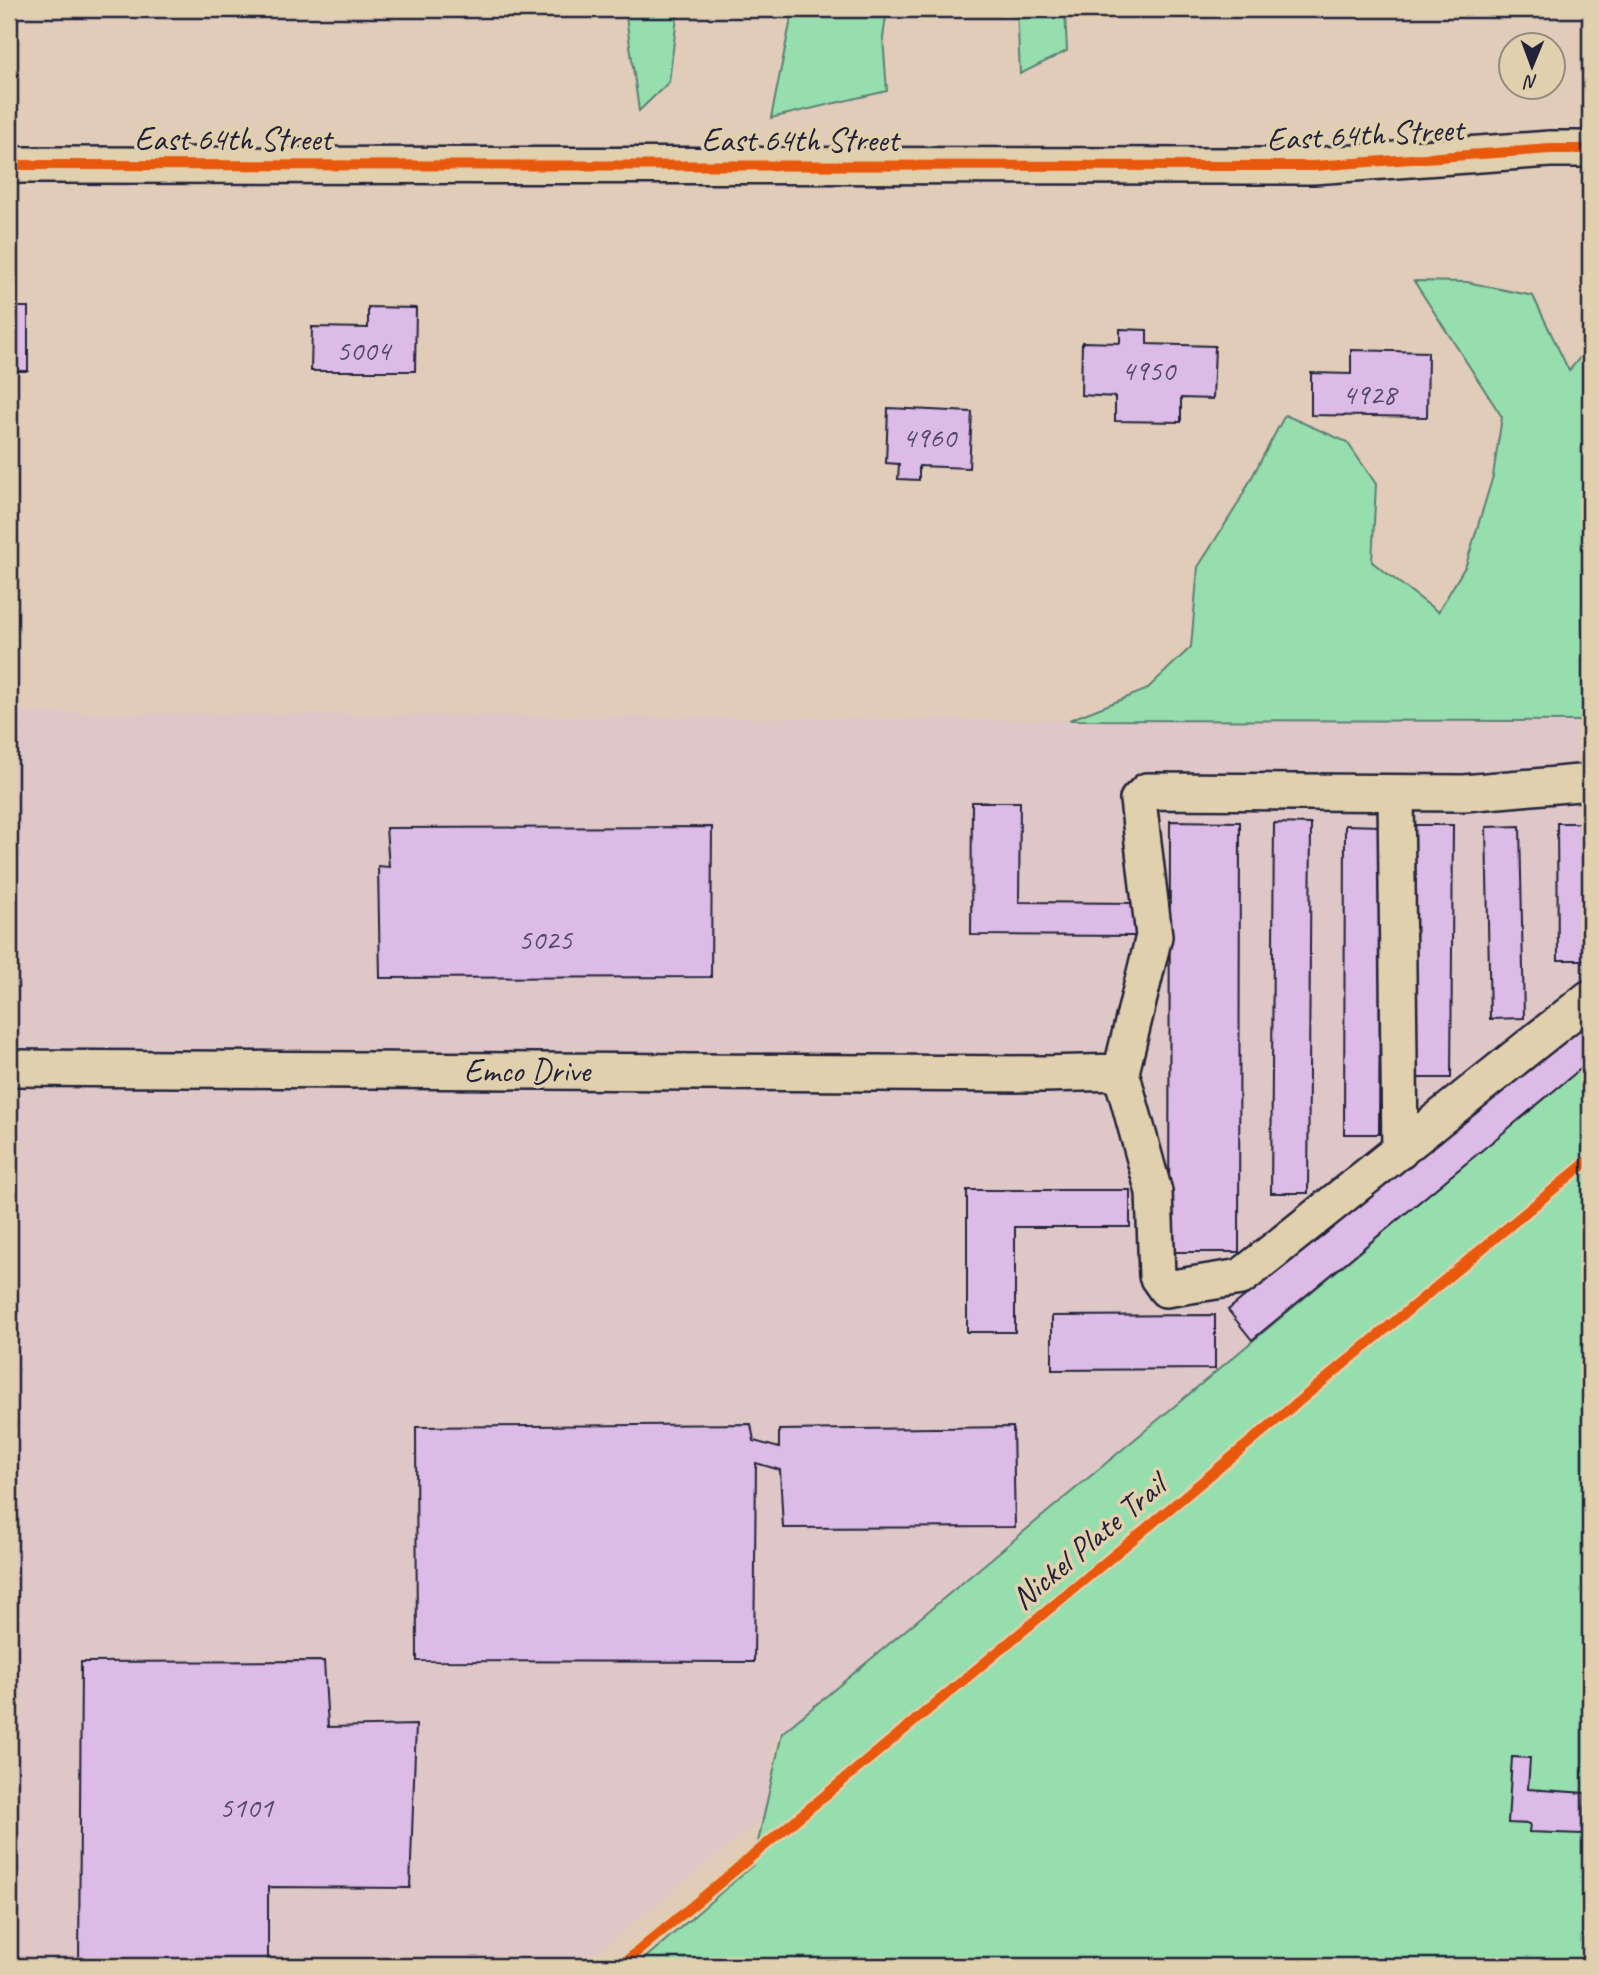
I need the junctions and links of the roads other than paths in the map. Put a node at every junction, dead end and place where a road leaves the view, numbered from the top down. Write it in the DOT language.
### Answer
graph roads {
  1 [pos="1590,149"];
  2 [pos="9,165"];
  3 [pos="1590,782"];
  4 [pos="1396,793"];
  5 [pos="1590,998"];
  6 [pos="9,1069"];
  7 [pos="1121,1072"];
  8 [pos="1400,1150"];
  1 -- 2 [label="street, East 64th Street"];
  3 -- 4 [label="street"];
  4 -- 7 [label="street"];
  4 -- 8 [label="street"];
  5 -- 8 [label="street"];
  6 -- 7 [label="street, Emco Drive"];
  7 -- 8 [label="street"];
}
